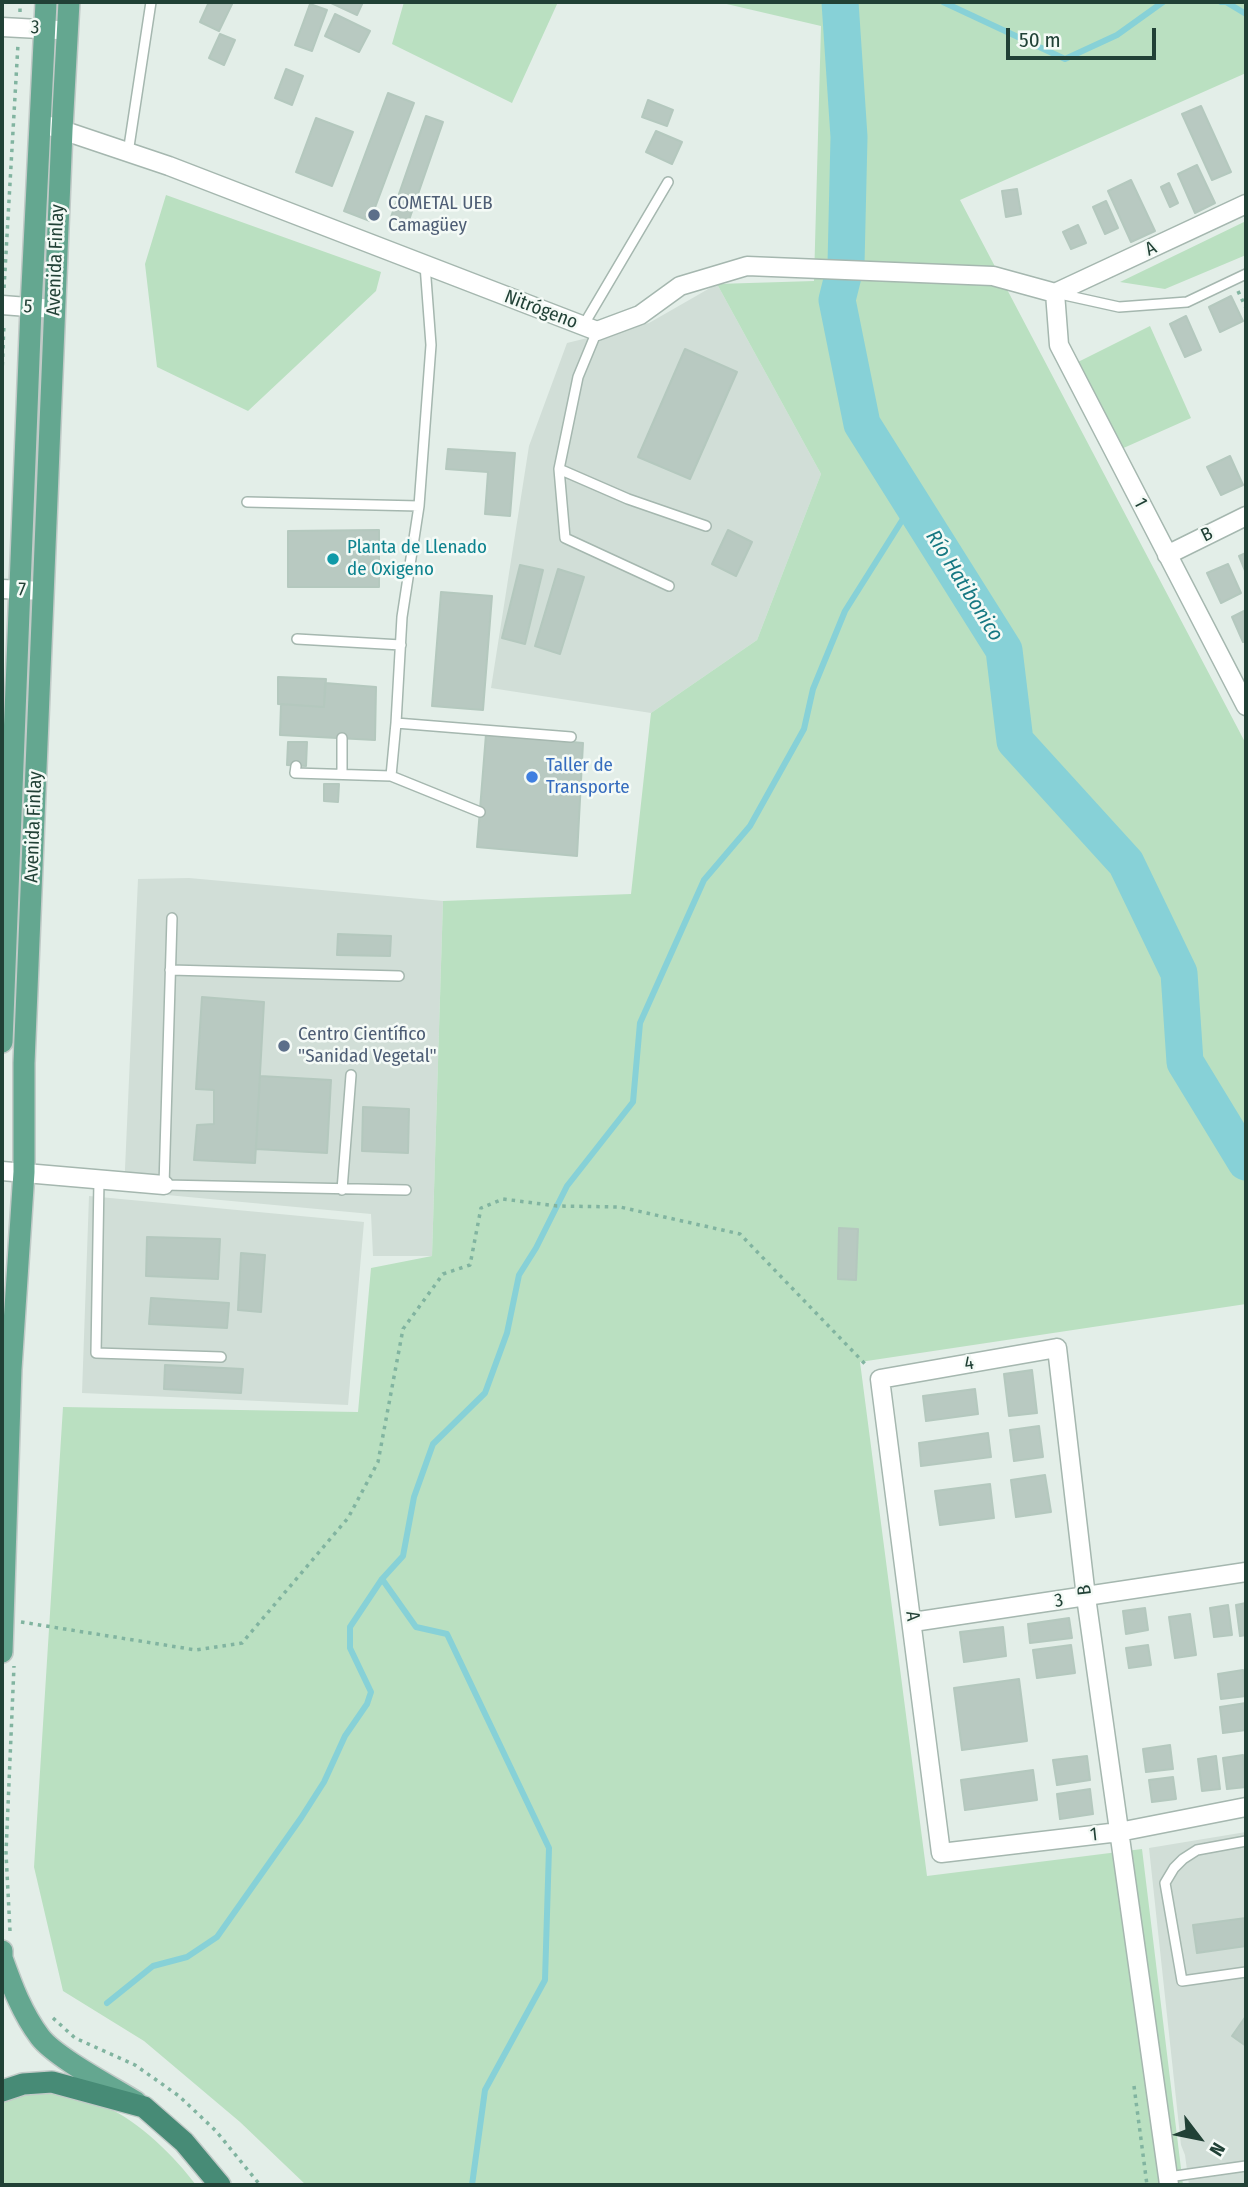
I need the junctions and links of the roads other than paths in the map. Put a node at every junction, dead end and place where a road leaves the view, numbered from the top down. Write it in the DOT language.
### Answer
graph roads {
  1 [pos="46,2"];
  2 [pos="69,2"];
  3 [pos="151,2"];
  4 [pos="10,27"];
  5 [pos="45,28"];
  6 [pos="68,32"];
  7 [pos="40,122"];
  8 [pos="62,130"];
  9 [pos="128,153"];
  10 [pos="668,182"];
  11 [pos="1246,204"];
  12 [pos="425,265"];
  13 [pos="1246,274"];
  14 [pos="1055,293"];
  15 [pos="3,305"];
  16 [pos="31,308"];
  17 [pos="54,309"];
  18 [pos="590,328"];
  19 [pos="559,469"];
  20 [pos="247,502"];
  21 [pos="419,506"];
  22 [pos="1246,516"];
  23 [pos="706,526"];
  24 [pos="1167,555"];
  25 [pos="669,586"];
  26 [pos="11,590"];
  27 [pos="43,591"];
  28 [pos="297,639"];
  29 [pos="401,645"];
  30 [pos="1246,706"];
  31 [pos="396,723"];
  32 [pos="571,737"];
  33 [pos="342,738"];
  34 [pos="296,766"];
  35 [pos="342,774"];
  36 [pos="391,776"];
  37 [pos="480,812"];
  38 [pos="4,880"];
  39 [pos="32,881"];
  40 [pos="172,918"];
  41 [pos="170,970"];
  42 [pos="400,976"];
  43 [pos="2,1042"];
  44 [pos="351,1075"];
  45 [pos="2,1171"];
  46 [pos="24,1172"];
  47 [pos="99,1180"];
  48 [pos="164,1185"];
  49 [pos="342,1190"];
  50 [pos="406,1190"];
  51 [pos="1058,1348"];
  52 [pos="221,1357"];
  53 [pos="880,1379"];
  54 [pos="1246,1572"];
  55 [pos="1086,1597"];
  56 [pos="7,1611"];
  57 [pos="913,1622"];
  58 [pos="8,1657"];
  59 [pos="1246,1807"];
  60 [pos="1119,1832"];
  61 [pos="1246,1841"];
  62 [pos="941,1853"];
  63 [pos="6,1944"];
  64 [pos="1246,1972"];
  65 [pos="2,2091"];
  66 [pos="144,2107"];
  67 [pos="1246,2166"];
  68 [pos="1168,2181"];
  69 [pos="221,2184"];
  1 -- 5 [label="main road, Avenida Finlay"];
  2 -- 6 [label="main road, Avenida Finlay"];
  3 -- 9 [label="lane"];
  4 -- 5 [label="street, 3"];
  5 -- 6 [label="street, 3"];
  5 -- 7 [label="main road, Avenida Finlay"];
  6 -- 8 [label="main road, Avenida Finlay"];
  7 -- 8 [label="street, Nitrógeno"];
  7 -- 16 [label="main road, Avenida Finlay"];
  8 -- 9 [label="street, Nitrógeno"];
  8 -- 17 [label="main road, Avenida Finlay"];
  9 -- 12 [label="street, Nitrógeno"];
  10 -- 18 [label="lane"];
  11 -- 14 [label="street, A"];
  12 -- 18 [label="street, Nitrógeno"];
  12 -- 21 [label="lane"];
  13 -- 14 [label="lane"];
  14 -- 18 [label="street, Nitrógeno"];
  14 -- 24 [label="street, 1"];
  15 -- 16 [label="street, 5"];
  16 -- 17 [label="street, 5"];
  16 -- 26 [label="main road, Avenida Finlay"];
  17 -- 27 [label="main road, Avenida Finlay"];
  18 -- 19 [label="lane"];
  19 -- 23 [label="lane"];
  19 -- 25 [label="lane"];
  20 -- 21 [label="lane"];
  21 -- 29 [label="lane"];
  22 -- 24 [label="street, B"];
  24 -- 30 [label="street, 1"];
  26 -- 27 [label="street, 7"];
  26 -- 38 [label="main road, Avenida Finlay"];
  27 -- 39 [label="main road, Avenida Finlay"];
  28 -- 29 [label="lane"];
  29 -- 31 [label="lane"];
  31 -- 32 [label="lane"];
  31 -- 36 [label="lane"];
  33 -- 35 [label="lane"];
  34 -- 35 [label="lane"];
  35 -- 36 [label="lane"];
  36 -- 37 [label="lane"];
  38 -- 39 [label="street"];
  38 -- 43 [label="main road, Avenida Finlay"];
  39 -- 46 [label="main road, Avenida Finlay"];
  40 -- 41 [label="lane"];
  41 -- 42 [label="lane"];
  41 -- 48 [label="lane"];
  44 -- 49 [label="lane"];
  45 -- 46 [label="street"];
  46 -- 47 [label="street"];
  46 -- 56 [label="main road, Avenida Finlay"];
  47 -- 48 [label="street"];
  47 -- 52 [label="lane"];
  48 -- 49 [label="lane"];
  49 -- 50 [label="lane"];
  51 -- 53 [label="street, 4"];
  51 -- 55 [label="street, B"];
  53 -- 57 [label="street, A"];
  54 -- 55 [label="street, 3"];
  55 -- 57 [label="street, 3"];
  55 -- 60 [label="street, B"];
  56 -- 58 [label="main road, Avenida Finlay"];
  57 -- 62 [label="street, A"];
  59 -- 60 [label="street, 1"];
  60 -- 62 [label="street, 1"];
  60 -- 68 [label="street, B"];
  61 -- 64 [label="lane"];
  63 -- 66 [label="main road"];
  65 -- 66 [label="highway"];
  66 -- 69 [label="highway"];
  67 -- 68 [label="lane"];
}
